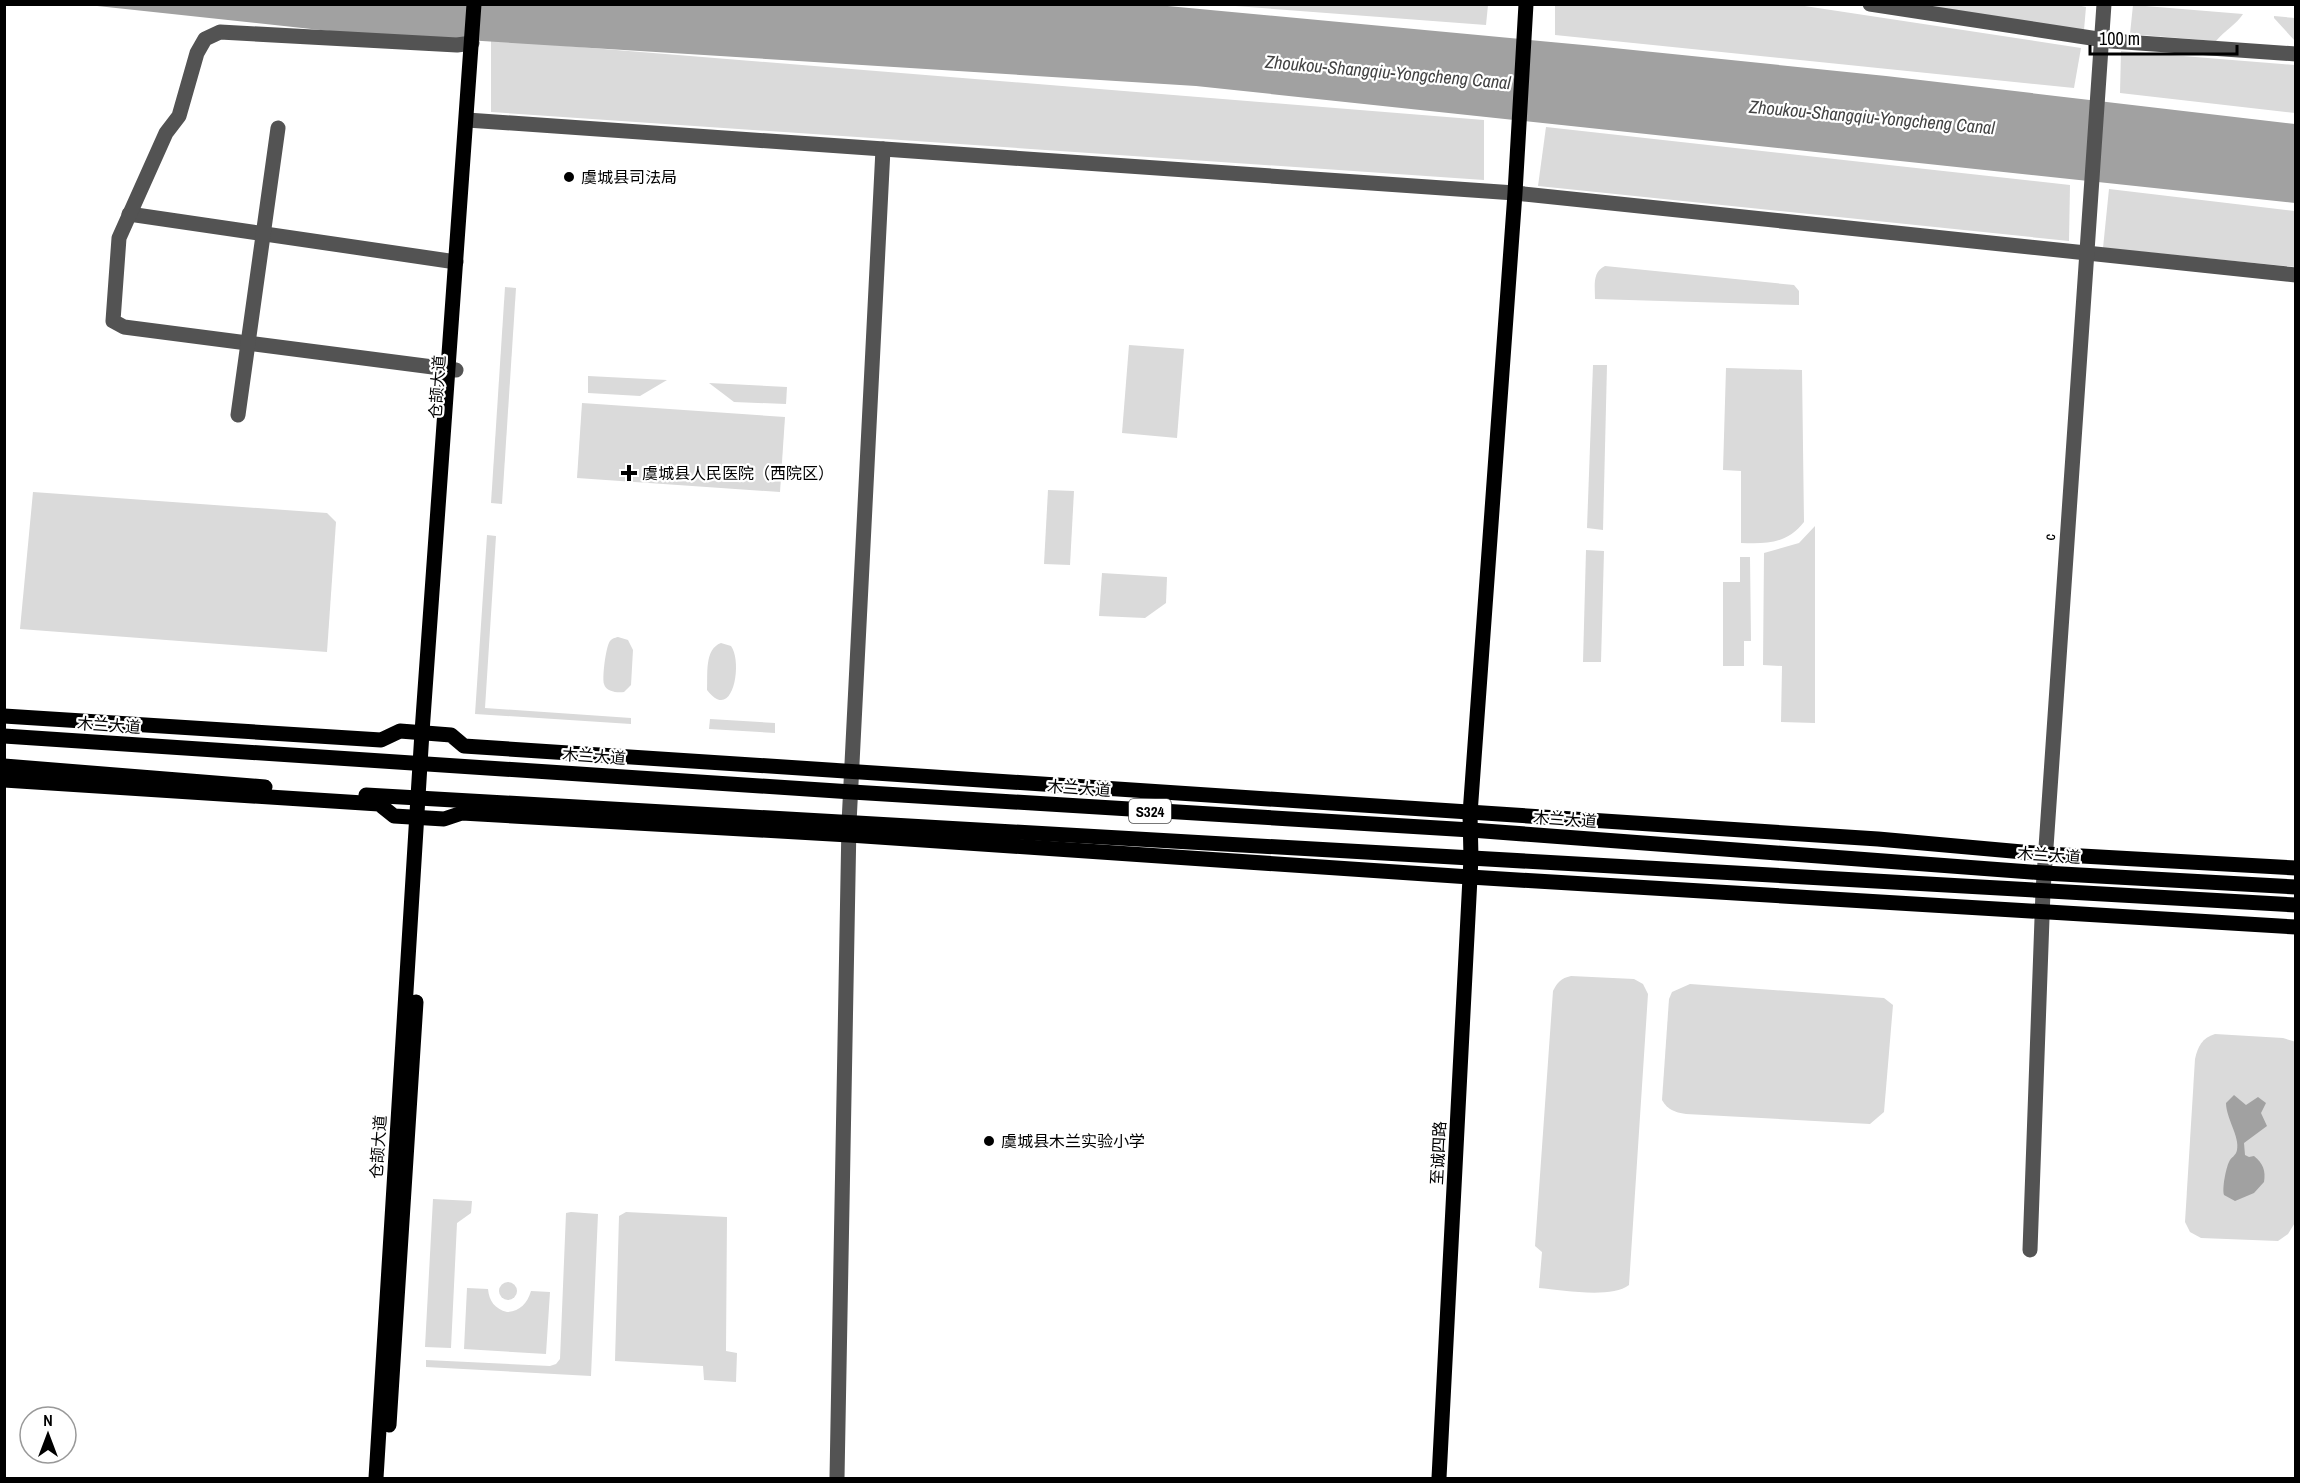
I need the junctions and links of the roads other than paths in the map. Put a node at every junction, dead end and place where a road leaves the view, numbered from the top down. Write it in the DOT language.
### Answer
graph roads {
  1 [pos="474,4"];
  2 [pos="481,4"];
  3 [pos="1526,4"];
  4 [pos="1870,4"];
  5 [pos="2104,4"];
  6 [pos="2101,39"];
  7 [pos="475,43"];
  8 [pos="2295,54"];
  9 [pos="470,120"];
  10 [pos="278,128"];
  11 [pos="883,149"];
  12 [pos="1515,194"];
  13 [pos="129,214"];
  14 [pos="263,234"];
  15 [pos="2087,253"];
  16 [pos="456,262"];
  17 [pos="2295,275"];
  18 [pos="248,343"];
  19 [pos="452,370"];
  20 [pos="238,415"];
  21 [pos="4,716"];
  22 [pos="427,733"];
  23 [pos="4,736"];
  24 [pos="425,763"];
  25 [pos="4,766"];
  26 [pos="852,771"];
  27 [pos="4,780"];
  28 [pos="852,792"];
  29 [pos="423,799"];
  30 [pos="1470,814"];
  31 [pos="422,818"];
  32 [pos="849,829"];
  33 [pos="1471,830"];
  34 [pos="2046,854"];
  35 [pos="1471,858"];
  36 [pos="2295,868"];
  37 [pos="2044,873"];
  38 [pos="1470,877"];
  39 [pos="2295,887"];
  40 [pos="2043,891"];
  41 [pos="2295,905"];
  42 [pos="2042,912"];
  43 [pos="2295,927"];
  44 [pos="2030,1250"];
  45 [pos="375,1479"];
  46 [pos="386,1479"];
  47 [pos="837,1479"];
  48 [pos="1439,1479"];
  1 -- 7 [label="main road"];
  2 -- 7 [label="main road"];
  3 -- 12 [label="main road, 至诚四路"];
  4 -- 6 [label="street"];
  5 -- 6 [label="street, c"];
  6 -- 8 [label="street"];
  6 -- 15 [label="street, c"];
  7 -- 9 [label="main road, 仓颉大道"];
  7 -- 13 [label="street"];
  9 -- 11 [label="street"];
  9 -- 16 [label="main road, 仓颉大道"];
  9 -- 19 [label="main road, 仓颉大道"];
  10 -- 14 [label="street"];
  11 -- 12 [label="street"];
  11 -- 26 [label="street"];
  12 -- 15 [label="street"];
  12 -- 30 [label="main road, 至诚四路"];
  13 -- 14 [label="street"];
  13 -- 18 [label="street"];
  14 -- 16 [label="street"];
  14 -- 18 [label="street"];
  15 -- 17 [label="street"];
  15 -- 34 [label="street, c"];
  16 -- 19 [label="main road, 仓颉大道"];
  18 -- 19 [label="street"];
  18 -- 20 [label="street"];
  19 -- 22 [label="main road, 仓颉大道"];
  21 -- 22 [label="main road"];
  22 -- 24 [label="main road, 仓颉大道"];
  22 -- 26 [label="main road"];
  23 -- 24 [label="main road, 木兰大道 / S324"];
  24 -- 28 [label="main road, 木兰大道 / S324"];
  24 -- 29 [label="main road, 仓颉大道"];
  25 -- 29 [label="main road, S324"];
  26 -- 28 [label="street"];
  26 -- 30 [label="main road"];
  27 -- 31 [label="main road"];
  28 -- 32 [label="street"];
  28 -- 33 [label="main road, 木兰大道 / S324"];
  29 -- 31 [label="main road, 仓颉大道"];
  29 -- 32 [label="main road, S324"];
  30 -- 33 [label="main road, 至诚四路"];
  30 -- 34 [label="main road"];
  31 -- 32 [label="main road"];
  31 -- 45 [label="main road, 仓颉大道"];
  31 -- 46 [label="main road, 仓颉大道"];
  32 -- 35 [label="main road, S324"];
  32 -- 38 [label="main road"];
  32 -- 47 [label="street"];
  33 -- 35 [label="main road, 至诚四路"];
  33 -- 37 [label="main road, 木兰大道 / S324"];
  34 -- 36 [label="main road"];
  34 -- 37 [label="street, c"];
  35 -- 38 [label="main road, 至诚四路"];
  35 -- 40 [label="main road, S324"];
  37 -- 39 [label="main road, 木兰大道 / S324"];
  37 -- 40 [label="street, c"];
  38 -- 42 [label="main road"];
  38 -- 48 [label="main road, 至诚四路"];
  40 -- 41 [label="main road, S324"];
  40 -- 42 [label="street, c"];
  42 -- 43 [label="main road"];
  42 -- 44 [label="street, c"];
}
